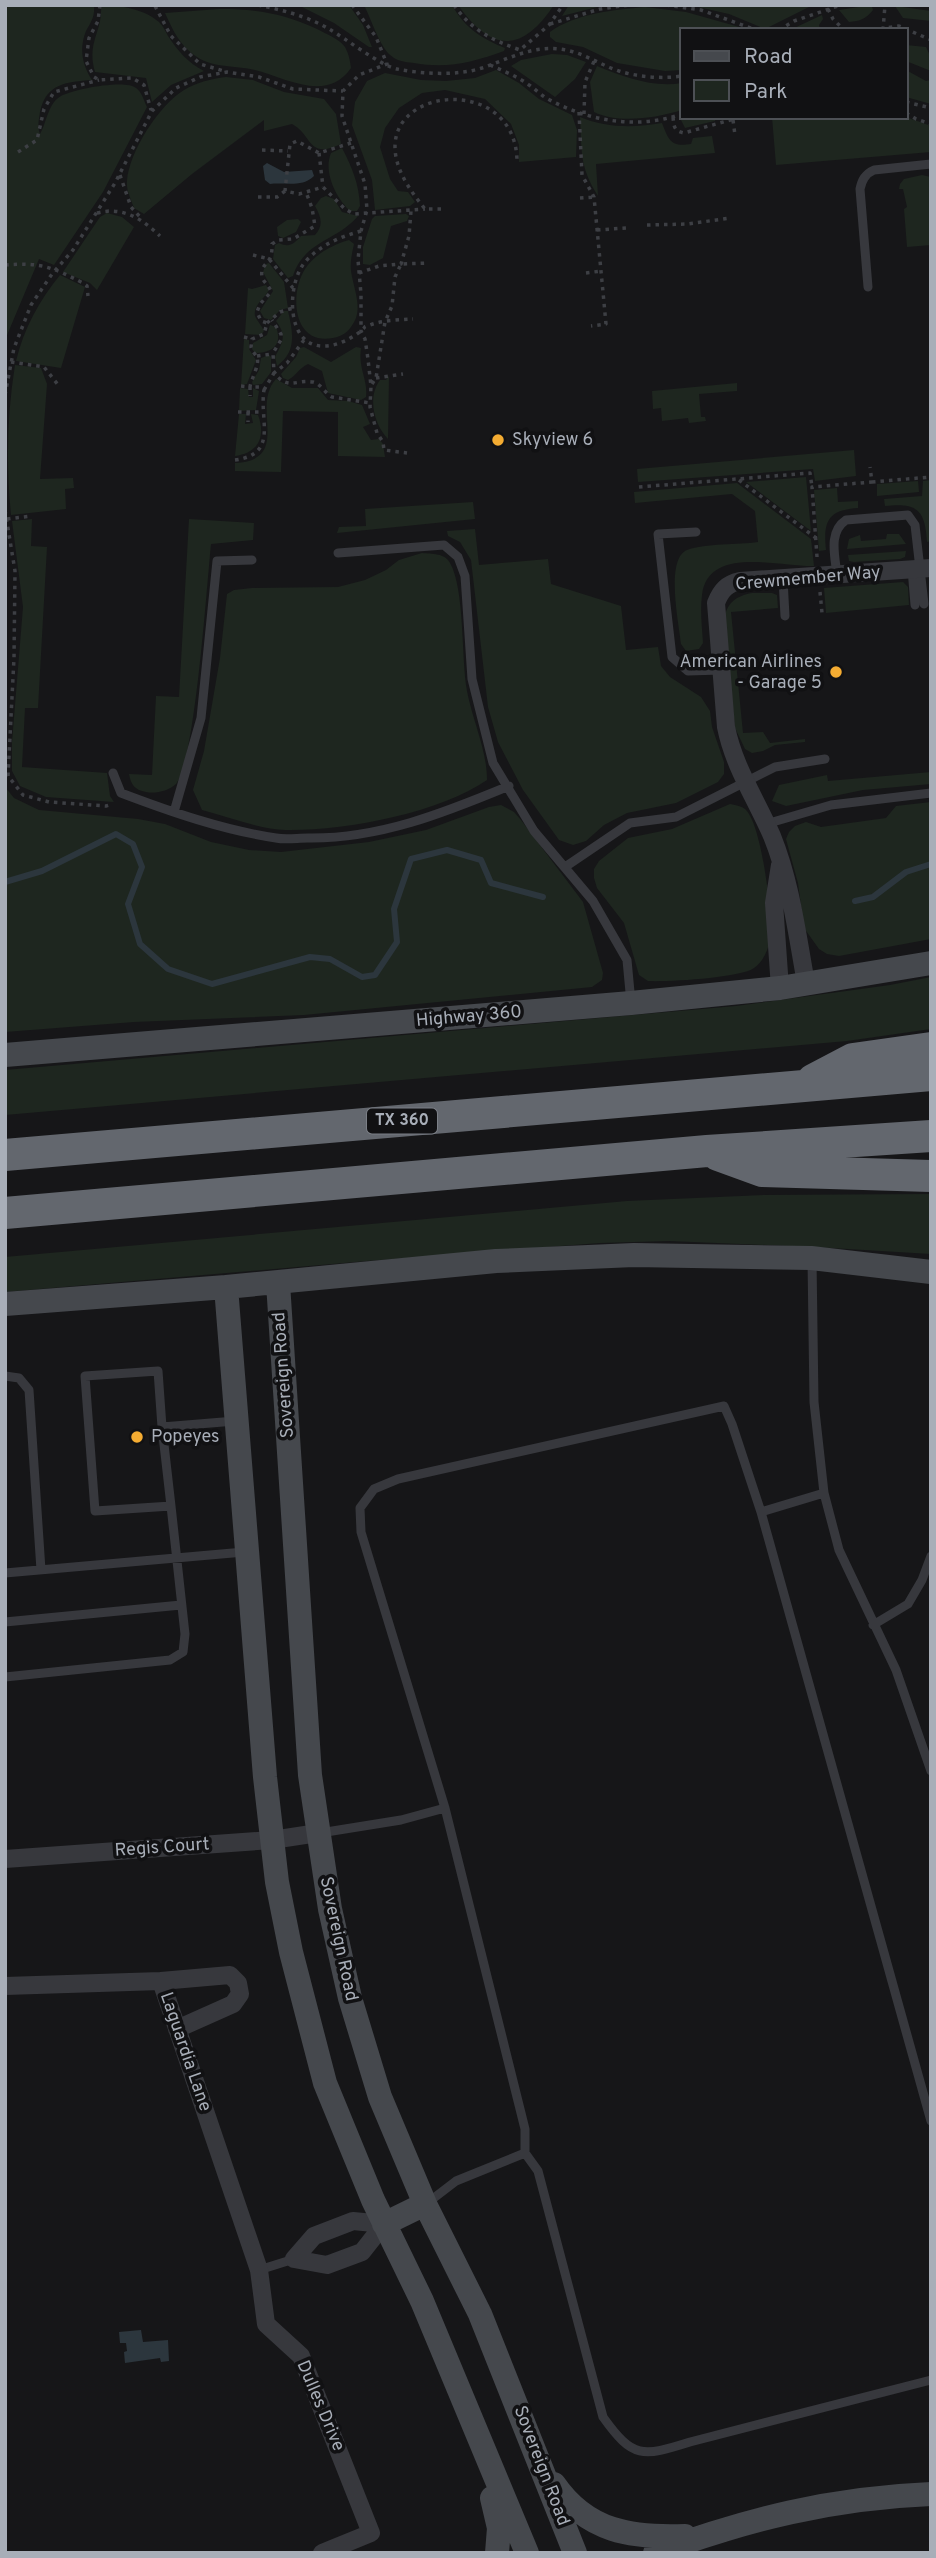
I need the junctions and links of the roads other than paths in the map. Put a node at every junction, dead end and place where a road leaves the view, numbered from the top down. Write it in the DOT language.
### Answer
graph roads {
  1 [pos="931,164"];
  2 [pos="867,287"];
  3 [pos="696,532"];
  4 [pos="338,553"];
  5 [pos="252,560"];
  6 [pos="921,569"];
  7 [pos="837,575"];
  8 [pos="783,579"];
  9 [pos="919,604"];
  10 [pos="785,616"];
  11 [pos="721,670"];
  12 [pos="825,759"];
  13 [pos="113,773"];
  14 [pos="746,783"];
  15 [pos="509,786"];
  16 [pos="931,793"];
  17 [pos="174,812"];
  18 [pos="766,824"];
  19 [pos="780,865"];
  20 [pos="565,867"];
  21 [pos="931,963"];
  22 [pos="806,983"];
  23 [pos="780,988"];
  24 [pos="631,1003"];
  25 [pos="931,1048"];
  26 [pos="5,1055"];
  27 [pos="931,1075"];
  28 [pos="799,1087"];
  29 [pos="931,1136"];
  30 [pos="707,1151"];
  31 [pos="5,1155"];
  32 [pos="931,1176"];
  33 [pos="5,1213"];
  34 [pos="811,1258"];
  35 [pos="931,1272"];
  36 [pos="278,1283"];
  37 [pos="226,1287"];
  38 [pos="5,1304"];
  39 [pos="5,1376"];
  40 [pos="237,1421"];
  41 [pos="162,1427"];
  42 [pos="824,1493"];
  43 [pos="171,1506"];
  44 [pos="761,1512"];
  45 [pos="247,1551"];
  46 [pos="931,1556"];
  47 [pos="175,1558"];
  48 [pos="41,1570"];
  49 [pos="5,1573"];
  50 [pos="181,1605"];
  51 [pos="5,1622"];
  52 [pos="873,1625"];
  53 [pos="5,1677"];
  54 [pos="931,1771"];
  55 [pos="445,1808"];
  56 [pos="318,1833"];
  57 [pos="272,1840"];
  58 [pos="5,1859"];
  59 [pos="161,1981"];
  60 [pos="5,1986"];
  61 [pos="177,2029"];
  62 [pos="931,2121"];
  63 [pos="525,2153"];
  64 [pos="425,2204"];
  65 [pos="384,2224"];
  66 [pos="294,2259"];
  67 [pos="259,2270"];
  68 [pos="931,2380"];
  69 [pos="474,2423"];
  70 [pos="540,2465"];
  71 [pos="931,2494"];
  72 [pos="704,2535"];
  73 [pos="322,2553"];
  74 [pos="497,2553"];
  75 [pos="527,2553"];
  76 [pos="575,2553"];
  77 [pos="655,2553"];
  1 -- 2 [label="lane"];
  3 -- 11 [label="lane"];
  4 -- 15 [label="lane"];
  5 -- 17 [label="lane"];
  6 -- 7 [label="street, Crewmember Way"];
  6 -- 7 [label="lane"];
  6 -- 9 [label="lane"];
  7 -- 8 [label="street, Crewmember Way"];
  8 -- 10 [label="lane"];
  8 -- 11 [label="street, Crewmember Way"];
  11 -- 14 [label="street, Crewmember Way"];
  12 -- 14 [label="lane"];
  13 -- 17 [label="lane"];
  14 -- 18 [label="street, Crewmember Way"];
  14 -- 20 [label="lane"];
  15 -- 17 [label="lane"];
  15 -- 20 [label="lane"];
  16 -- 18 [label="lane"];
  18 -- 19 [label="street, Crewmember Way"];
  19 -- 22 [label="street, Crewmember Way"];
  19 -- 23 [label="street, Crewmember Way"];
  20 -- 24 [label="lane"];
  21 -- 22 [label="street, Highway 360"];
  22 -- 23 [label="street, Highway 360"];
  23 -- 24 [label="street, Highway 360"];
  24 -- 26 [label="street, Highway 360"];
  25 -- 28 [label="highway"];
  27 -- 28 [label="highway, TX 360"];
  28 -- 31 [label="highway, TX 360"];
  29 -- 30 [label="highway"];
  30 -- 32 [label="highway"];
  30 -- 33 [label="highway"];
  34 -- 35 [label="street"];
  34 -- 36 [label="street"];
  34 -- 42 [label="lane"];
  36 -- 37 [label="street"];
  36 -- 56 [label="street, Sovereign Road"];
  37 -- 38 [label="street"];
  37 -- 40 [label="street"];
  39 -- 48 [label="lane"];
  40 -- 41 [label="lane"];
  40 -- 45 [label="street"];
  41 -- 43 [label="lane"];
  41 -- 43 [label="lane"];
  42 -- 44 [label="lane"];
  42 -- 52 [label="lane"];
  43 -- 47 [label="lane"];
  44 -- 55 [label="lane"];
  44 -- 62 [label="lane"];
  45 -- 47 [label="lane"];
  45 -- 57 [label="street"];
  46 -- 52 [label="lane"];
  47 -- 48 [label="lane"];
  47 -- 50 [label="lane"];
  48 -- 49 [label="lane"];
  50 -- 51 [label="lane"];
  50 -- 53 [label="lane"];
  52 -- 54 [label="lane"];
  55 -- 56 [label="lane"];
  55 -- 63 [label="lane"];
  56 -- 57 [label="street, Regis Court"];
  56 -- 64 [label="street, Sovereign Road"];
  57 -- 58 [label="street, Regis Court"];
  57 -- 65 [label="street"];
  59 -- 60 [label="street, Laguardia Lane"];
  59 -- 61 [label="street, Laguardia Lane"];
  59 -- 61 [label="street"];
  61 -- 67 [label="street, Laguardia Lane"];
  63 -- 64 [label="lane"];
  63 -- 68 [label="lane"];
  64 -- 65 [label="street"];
  64 -- 70 [label="street, Sovereign Road"];
  65 -- 66 [label="street"];
  65 -- 66 [label="street"];
  65 -- 69 [label="street"];
  66 -- 67 [label="lane"];
  67 -- 73 [label="street, Dulles Drive"];
  69 -- 74 [label="street"];
  69 -- 75 [label="street"];
  70 -- 72 [label="street"];
  70 -- 76 [label="street, Sovereign Road"];
  71 -- 72 [label="street"];
  72 -- 77 [label="street"];
}
